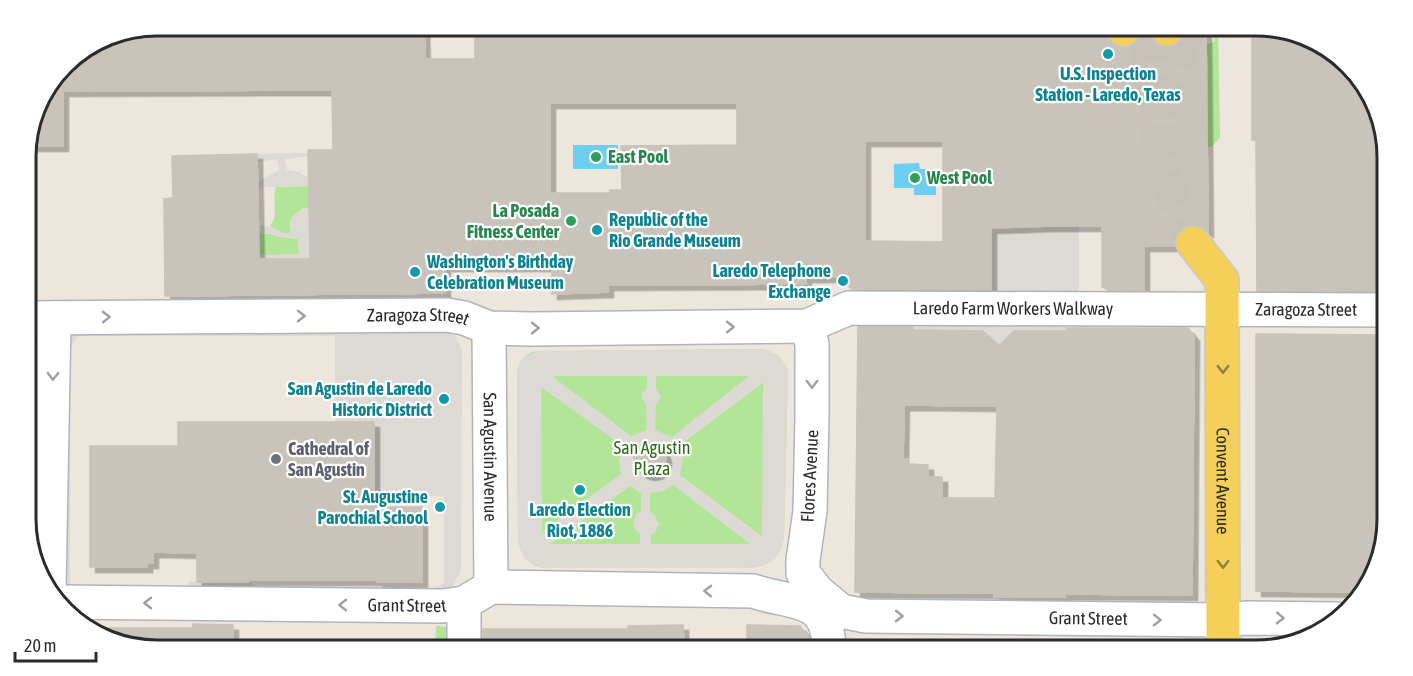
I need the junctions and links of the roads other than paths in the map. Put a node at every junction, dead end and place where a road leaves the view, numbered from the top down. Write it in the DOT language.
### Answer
graph roads {
  1 [pos="1193,243"];
  2 [pos="1223,295"];
  3 [pos="1377,309"];
  4 [pos="40,318"];
  5 [pos="807,326"];
  6 [pos="489,328"];
  7 [pos="48,572"];
  8 [pos="803,573"];
  9 [pos="753,591"];
  10 [pos="478,595"];
  11 [pos="69,603"];
  12 [pos="831,615"];
  13 [pos="1324,619"];
  14 [pos="1223,635"];
  15 [pos="467,640"];
  16 [pos="828,640"];
  1 -- 2 [label="main road"];
  2 -- 3 [label="street, Zaragoza Street"];
  2 -- 5 [label="street, Laredo Farm Workers Walkway"];
  2 -- 14 [label="main road, Convent Avenue, one-way"];
  4 -- 6 [label="street, Zaragoza Street, one-way"];
  4 -- 7 [label="street, one-way"];
  6 -- 5 [label="street, Zaragoza Street, one-way"];
  5 -- 8 [label="street, Flores Avenue, one-way"];
  6 -- 10 [label="street, San Agustin Avenue"];
  8 -- 9 [label="street, Grant Street"];
  8 -- 12 [label="street"];
  9 -- 10 [label="street, Grant Street, one-way"];
  9 -- 12 [label="street, Grant Street"];
  10 -- 11 [label="street, Grant Street, one-way"];
  10 -- 15 [label="street, San Agustin Avenue"];
  12 -- 14 [label="street, Grant Street, one-way"];
  12 -- 16 [label="street"];
  14 -- 13 [label="street, Grant Street, one-way"];
}
